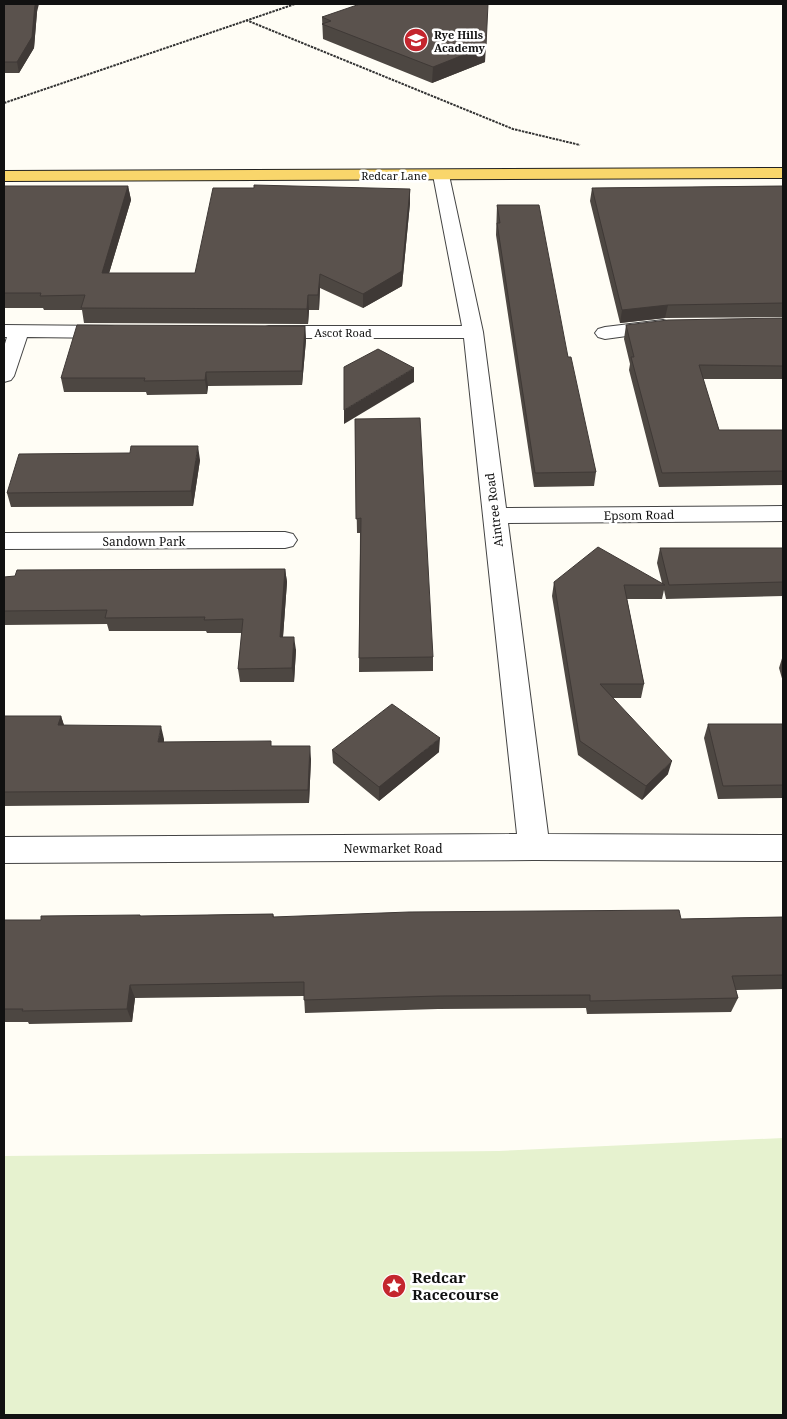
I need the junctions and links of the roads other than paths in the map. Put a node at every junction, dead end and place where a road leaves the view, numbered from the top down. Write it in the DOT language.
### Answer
graph roads {
  1 [pos="783,173"];
  2 [pos="441,175"];
  3 [pos="4,176"];
  4 [pos="685,326"];
  5 [pos="11,332"];
  6 [pos="128,332"];
  7 [pos="246,332"];
  8 [pos="473,332"];
  9 [pos="605,333"];
  10 [pos="4,376"];
  11 [pos="783,513"];
  12 [pos="494,516"];
  13 [pos="285,540"];
  14 [pos="4,541"];
  15 [pos="534,847"];
  16 [pos="783,848"];
  17 [pos="4,850"];
  1 -- 2 [label="main road, Redcar Lane"];
  2 -- 3 [label="main road, Redcar Lane"];
  2 -- 8 [label="street, Aintree Road"];
  4 -- 9 [label="street"];
  5 -- 6 [label="street"];
  5 -- 10 [label="street"];
  7 -- 8 [label="street, Ascot Road"];
  8 -- 12 [label="street, Aintree Road"];
  11 -- 12 [label="street, Epsom Road"];
  12 -- 15 [label="street, Aintree Road"];
  13 -- 14 [label="street, Sandown Park"];
  15 -- 16 [label="street, Newmarket Road"];
  15 -- 17 [label="street, Newmarket Road"];
}
